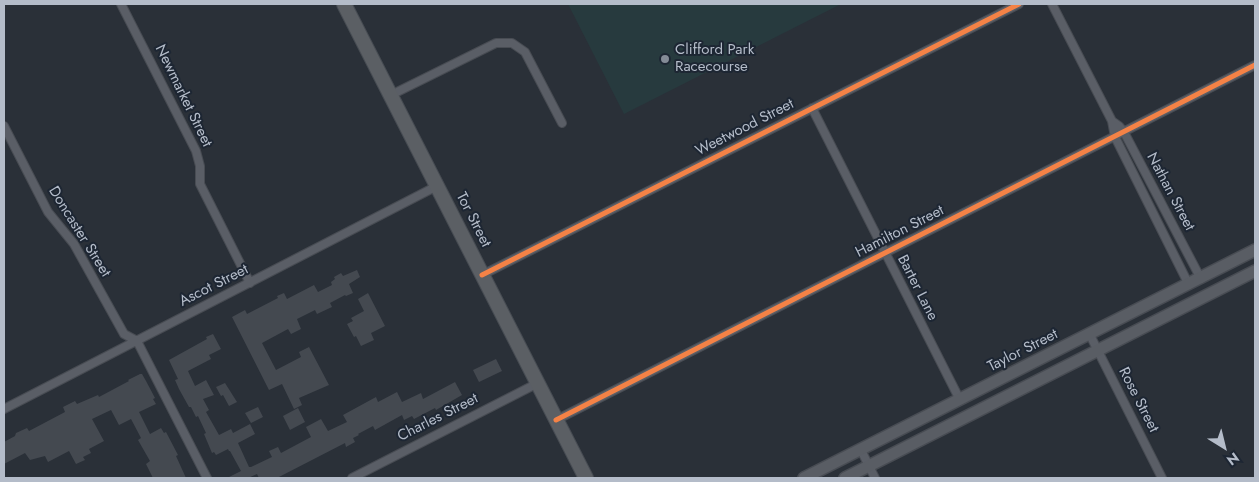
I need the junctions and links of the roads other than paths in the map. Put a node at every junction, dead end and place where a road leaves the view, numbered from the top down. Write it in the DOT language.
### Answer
graph roads {
  1 [pos="121,4"];
  2 [pos="344,4"];
  3 [pos="1019,4"];
  4 [pos="1052,4"];
  5 [pos="1255,65"];
  6 [pos="391,95"];
  7 [pos="812,108"];
  8 [pos="1112,121"];
  9 [pos="562,122"];
  10 [pos="4,126"];
  11 [pos="1124,132"];
  12 [pos="1114,137"];
  13 [pos="437,186"];
  14 [pos="1255,250"];
  15 [pos="886,253"];
  16 [pos="1255,271"];
  17 [pos="482,275"];
  18 [pos="1201,279"];
  19 [pos="250,283"];
  20 [pos="1189,285"];
  21 [pos="1090,335"];
  22 [pos="137,341"];
  23 [pos="1098,351"];
  24 [pos="538,383"];
  25 [pos="960,400"];
  26 [pos="4,409"];
  27 [pos="556,420"];
  28 [pos="861,450"];
  29 [pos="869,466"];
  30 [pos="207,478"];
  31 [pos="352,478"];
  32 [pos="586,478"];
  33 [pos="804,478"];
  34 [pos="845,478"];
  35 [pos="875,478"];
  36 [pos="1162,478"];
  1 -- 19 [label="street, Newmarket Street"];
  2 -- 6 [label="highway, Tor Street"];
  3 -- 7 [label="street, Weetwood Street"];
  4 -- 8 [label="street, Nathan Street"];
  5 -- 11 [label="street, Hamilton Street"];
  6 -- 9 [label="street"];
  6 -- 13 [label="highway, Tor Street"];
  7 -- 15 [label="street, Barter Lane"];
  7 -- 17 [label="street, Weetwood Street"];
  8 -- 11 [label="street, Nathan Street"];
  8 -- 12 [label="street, Nathan Street"];
  10 -- 22 [label="street, Doncaster Street"];
  11 -- 12 [label="street, Hamilton Street"];
  11 -- 18 [label="street, Nathan Street"];
  12 -- 15 [label="street, Hamilton Street"];
  12 -- 20 [label="street, Nathan Street"];
  13 -- 17 [label="highway, Tor Street"];
  13 -- 19 [label="street, Ascot Street"];
  14 -- 18 [label="main road, Taylor Street"];
  15 -- 25 [label="street, Barter Lane"];
  15 -- 27 [label="street, Hamilton Street"];
  16 -- 23 [label="main road"];
  17 -- 24 [label="highway, Tor Street"];
  18 -- 20 [label="main road, Taylor Street"];
  19 -- 22 [label="street, Ascot Street"];
  20 -- 21 [label="main road, Taylor Street"];
  21 -- 23 [label="street, Rose Street"];
  21 -- 25 [label="main road, Taylor Street"];
  22 -- 26 [label="street, Ascot Street"];
  22 -- 30 [label="street, Doncaster Street"];
  23 -- 29 [label="main road"];
  23 -- 36 [label="street, Rose Street"];
  24 -- 27 [label="highway, Tor Street"];
  24 -- 31 [label="street, Charles Street"];
  25 -- 28 [label="main road, Taylor Street"];
  27 -- 32 [label="highway, Tor Street"];
  28 -- 29 [label="street"];
  28 -- 33 [label="main road, Taylor Street"];
  29 -- 34 [label="main road"];
  29 -- 35 [label="street"];
}
